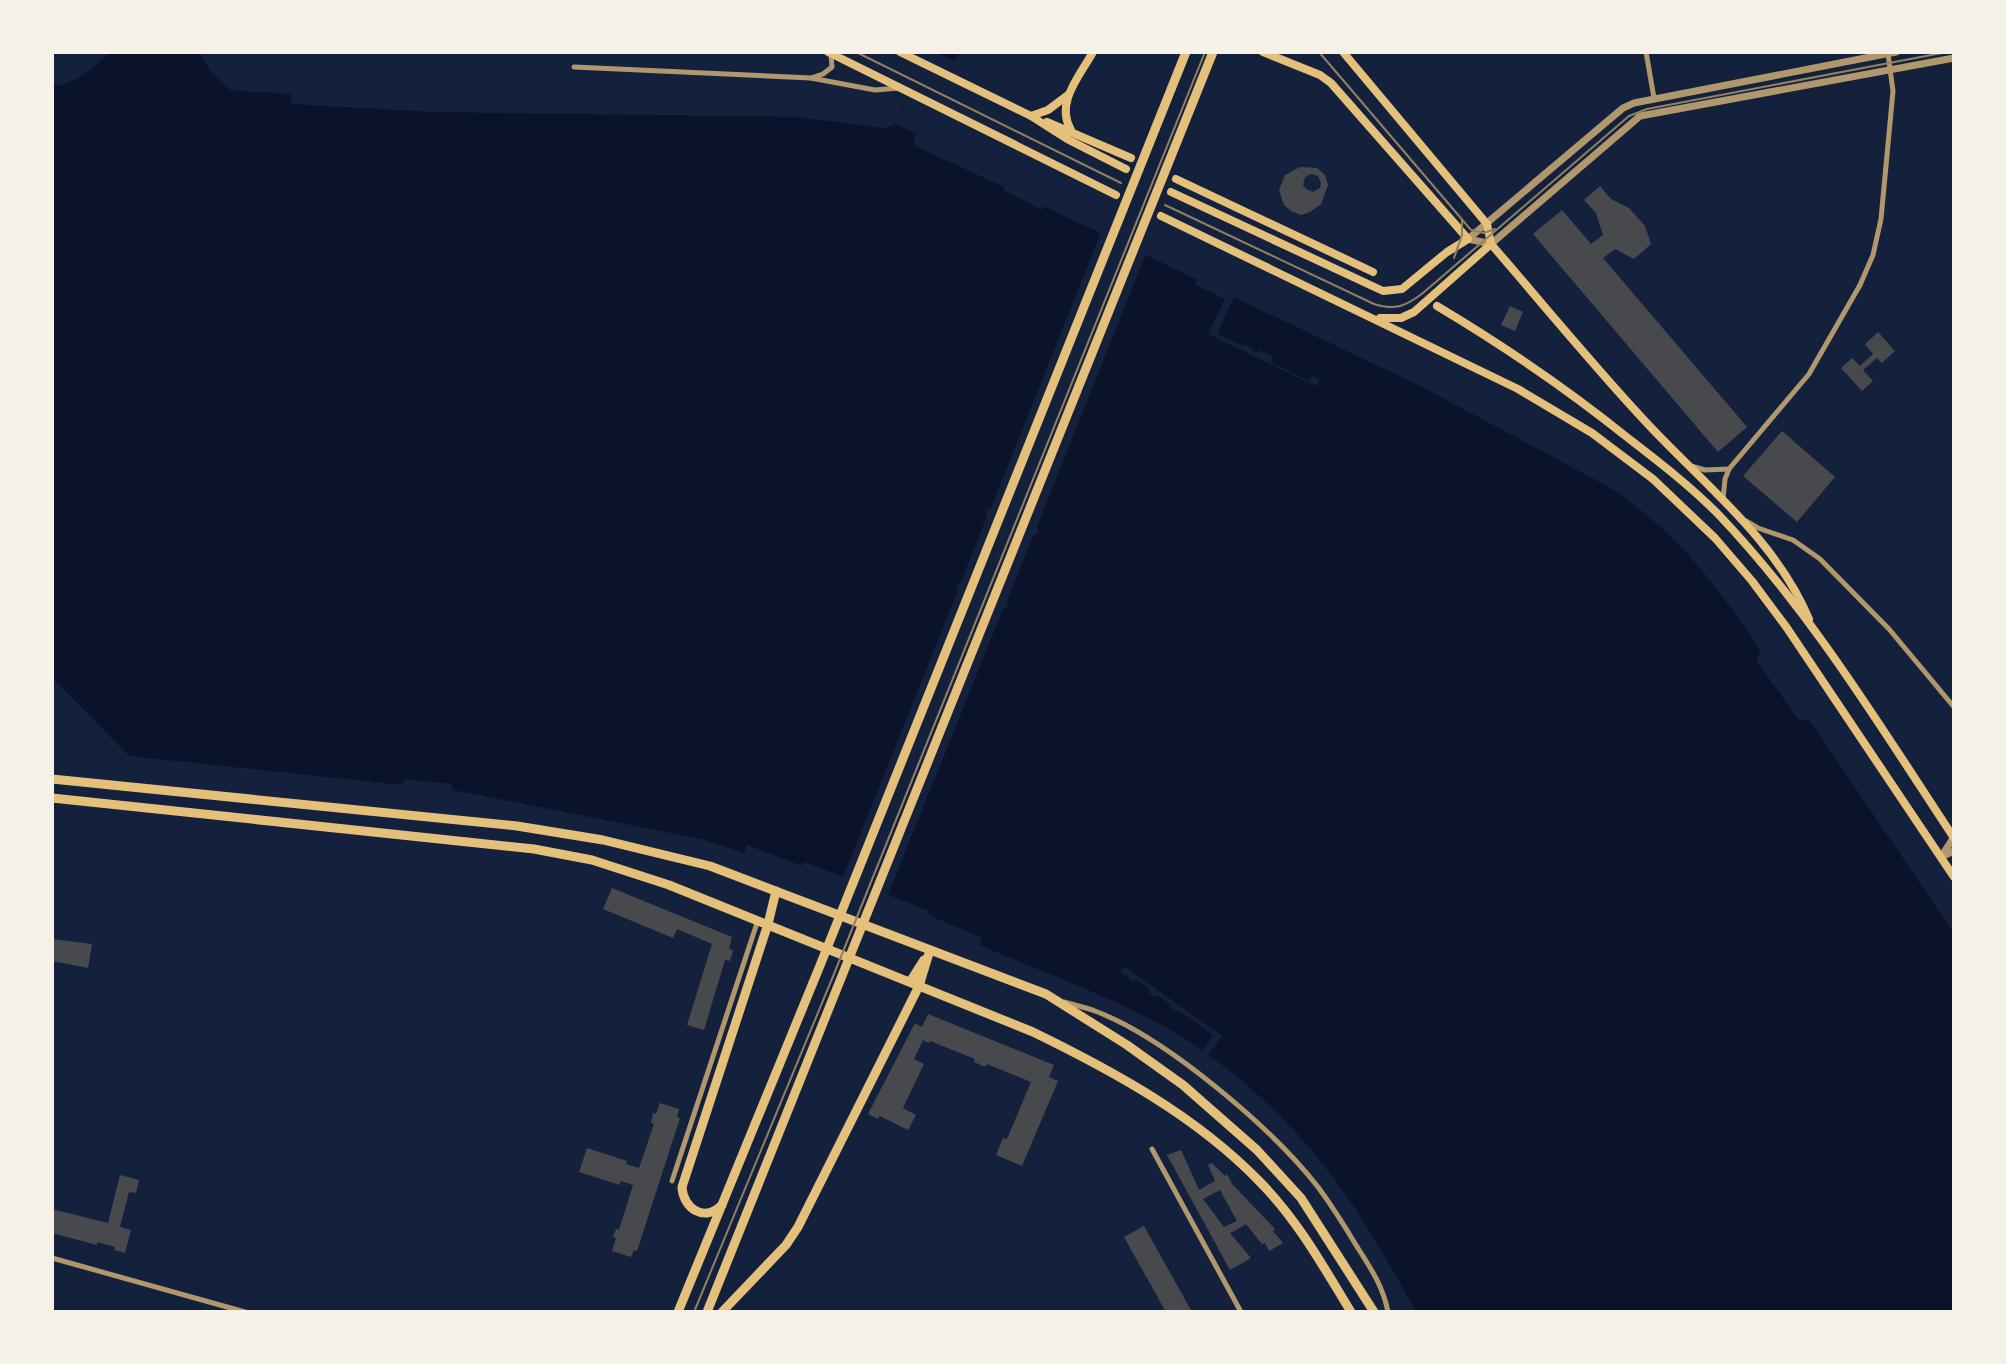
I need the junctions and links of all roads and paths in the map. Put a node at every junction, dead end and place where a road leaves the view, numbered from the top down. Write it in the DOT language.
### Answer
graph roads {
  1 [pos="900,52"];
  2 [pos="1093,52"];
  3 [pos="1184,52"];
  4 [pos="1263,52"];
  5 [pos="1343,52"];
  6 [pos="1646,52"];
  7 [pos="830,53"];
  8 [pos="1892,53"];
  9 [pos="1214,55"];
  10 [pos="1954,58"];
  11 [pos="574,67"];
  12 [pos="1891,70"];
  13 [pos="811,78"];
  14 [pos="899,88"];
  15 [pos="1070,93"];
  16 [pos="1654,98"];
  17 [pos="1657,113"];
  18 [pos="1031,116"];
  19 [pos="1071,130"];
  20 [pos="1131,158"];
  21 [pos="1126,169"];
  22 [pos="1176,179"];
  23 [pos="1171,192"];
  24 [pos="1116,195"];
  25 [pos="1161,216"];
  26 [pos="1487,223"];
  27 [pos="1468,239"];
  28 [pos="1491,244"];
  29 [pos="1373,272"];
  30 [pos="1437,306"];
  31 [pos="1370,316"];
  32 [pos="1690,465"];
  33 [pos="1729,469"];
  34 [pos="1723,499"];
  35 [pos="1743,520"];
  36 [pos="1812,625"];
  37 [pos="1954,707"];
  38 [pos="52,779"];
  39 [pos="52,798"];
  40 [pos="1953,838"];
  41 [pos="1954,851"];
  42 [pos="1941,857"];
  43 [pos="1954,877"];
  44 [pos="776,891"];
  45 [pos="758,920"];
  46 [pos="768,924"];
  47 [pos="930,950"];
  48 [pos="909,982"];
  49 [pos="919,986"];
  50 [pos="1059,1001"];
  51 [pos="1152,1149"];
  52 [pos="672,1181"];
  53 [pos="725,1201"];
  54 [pos="52,1258"];
  55 [pos="245,1311"];
  56 [pos="678,1311"];
  57 [pos="707,1311"];
  58 [pos="722,1311"];
  59 [pos="1241,1311"];
  60 [pos="1351,1311"];
  61 [pos="1374,1311"];
  62 [pos="1388,1311"];
  1 -- 18 [label="main road"];
  2 -- 15 [label="main road"];
  3 -- 53 [label="main road"];
  4 -- 27 [label="main road"];
  5 -- 26 [label="main road"];
  6 -- 16 [label="street"];
  7 -- 13 [label="street"];
  7 -- 14 [label="main road"];
  8 -- 12 [label="street"];
  8 -- 16 [label="street"];
  9 -- 57 [label="main road"];
  10 -- 12 [label="street"];
  11 -- 13 [label="street"];
  12 -- 17 [label="street"];
  12 -- 33 [label="street"];
  13 -- 14 [label="street"];
  14 -- 24 [label="main road"];
  15 -- 18 [label="main road"];
  15 -- 19 [label="main road"];
  16 -- 17 [label="street"];
  16 -- 26 [label="street"];
  17 -- 28 [label="street"];
  18 -- 19 [label="main road"];
  18 -- 21 [label="main road"];
  19 -- 20 [label="main road"];
  22 -- 29 [label="main road"];
  23 -- 27 [label="main road"];
  25 -- 31 [label="main road"];
  26 -- 27 [label="street"];
  26 -- 28 [label="main road"];
  27 -- 28 [label="street"];
  28 -- 31 [label="main road"];
  28 -- 32 [label="main road"];
  30 -- 36 [label="main road"];
  31 -- 42 [label="main road"];
  32 -- 33 [label="street"];
  32 -- 34 [label="main road"];
  33 -- 34 [label="street"];
  34 -- 35 [label="main road"];
  35 -- 36 [label="main road"];
  35 -- 37 [label="street"];
  36 -- 40 [label="main road"];
  38 -- 44 [label="main road"];
  39 -- 45 [label="main road"];
  40 -- 42 [label="street"];
  41 -- 42 [label="street"];
  42 -- 43 [label="main road"];
  44 -- 45 [label="main road"];
  44 -- 46 [label="main road"];
  44 -- 47 [label="main road"];
  45 -- 46 [label="main road"];
  45 -- 52 [label="street"];
  46 -- 48 [label="main road"];
  46 -- 53 [label="main road"];
  47 -- 48 [label="main road"];
  47 -- 49 [label="main road"];
  47 -- 50 [label="main road"];
  48 -- 49 [label="main road"];
  49 -- 58 [label="main road"];
  49 -- 60 [label="main road"];
  50 -- 61 [label="main road"];
  50 -- 62 [label="street"];
  51 -- 59 [label="street"];
  53 -- 56 [label="main road"];
  54 -- 55 [label="street"];
}
